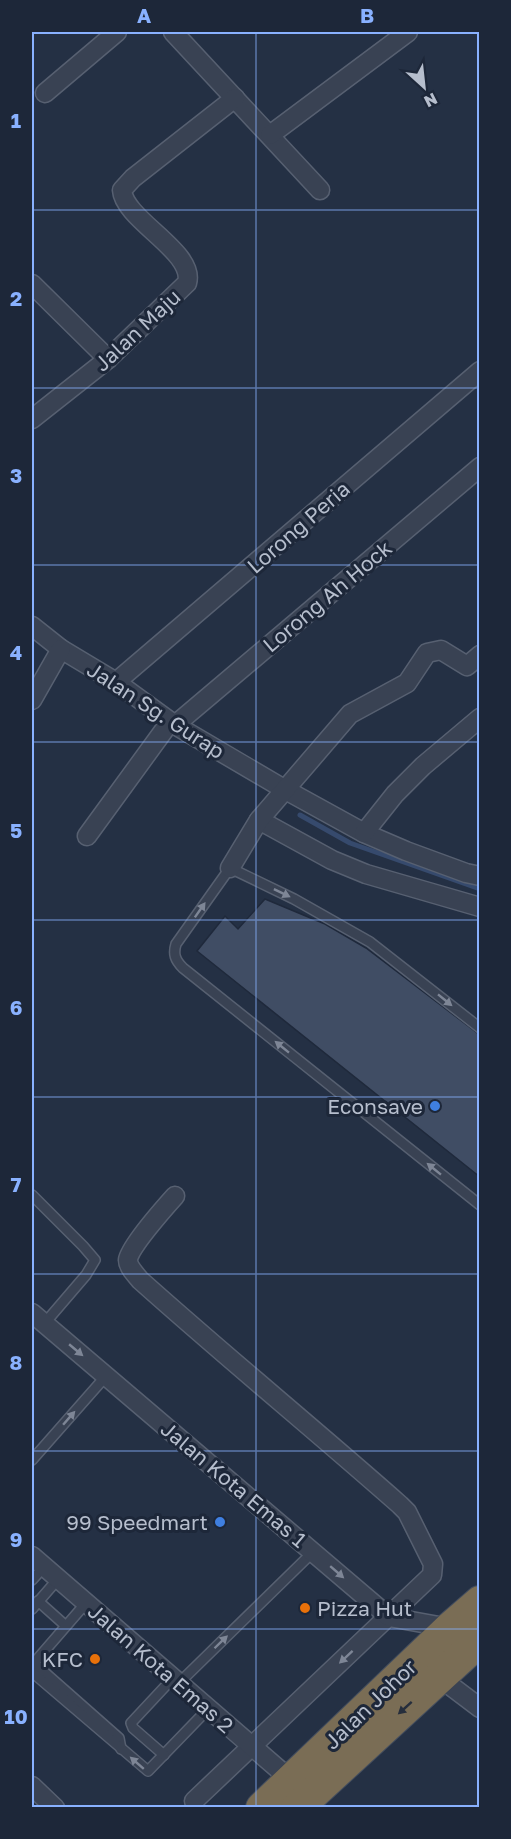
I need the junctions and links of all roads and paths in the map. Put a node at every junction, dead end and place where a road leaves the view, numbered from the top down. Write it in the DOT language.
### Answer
graph roads {
  1 [pos="117,32"];
  2 [pos="173,32"];
  3 [pos="408,32"];
  4 [pos="45,93"];
  5 [pos="235,98"];
  6 [pos="270,135"];
  7 [pos="320,190"];
  8 [pos="32,284"];
  9 [pos="108,359"];
  10 [pos="480,371"];
  11 [pos="33,414"];
  12 [pos="480,468"];
  13 [pos="32,626"];
  14 [pos="61,649"];
  15 [pos="480,656"];
  16 [pos="116,682"];
  17 [pos="32,700"];
  18 [pos="480,718"];
  19 [pos="173,723"];
  20 [pos="284,789"];
  21 [pos="259,820"];
  22 [pos="364,833"];
  23 [pos="87,836"];
  24 [pos="230,868"];
  25 [pos="480,876"];
  26 [pos="480,907"];
  27 [pos="480,1028"];
  28 [pos="32,1195"];
  29 [pos="175,1196"];
  30 [pos="480,1205"];
  31 [pos="38,1318"];
  32 [pos="105,1376"];
  33 [pos="32,1460"];
  34 [pos="313,1552"];
  35 [pos="44,1567"];
  36 [pos="32,1581"];
  37 [pos="480,1602"];
  38 [pos="86,1603"];
  39 [pos="35,1605"];
  40 [pos="389,1617"];
  41 [pos="66,1626"];
  42 [pos="450,1628"];
  43 [pos="480,1640"];
  44 [pos="32,1672"];
  45 [pos="439,1677"];
  46 [pos="176,1681"];
  47 [pos="480,1708"];
  48 [pos="208,1709"];
  49 [pos="251,1746"];
  50 [pos="120,1749"];
  51 [pos="164,1755"];
  52 [pos="32,1786"];
  53 [pos="294,1794"];
  54 [pos="194,1801"];
  55 [pos="55,1808"];
  56 [pos="262,1808"];
  1 -- 4 [label="street"];
  2 -- 5 [label="street"];
  3 -- 6 [label="street"];
  5 -- 6 [label="street"];
  5 -- 9 [label="street, Jalan Maju"];
  6 -- 7 [label="street"];
  8 -- 9 [label="street"];
  9 -- 11 [label="street, Jalan Maju"];
  10 -- 16 [label="street, Lorong Peria"];
  12 -- 19 [label="street, Lorong Ah Hock"];
  13 -- 14 [label="street, Jalan Sg. Gurap"];
  14 -- 16 [label="street, Jalan Sg. Gurap"];
  14 -- 17 [label="street"];
  15 -- 20 [label="street"];
  16 -- 19 [label="street, Jalan Sg. Gurap"];
  18 -- 22 [label="street"];
  19 -- 20 [label="street, Jalan Sg. Gurap"];
  19 -- 23 [label="street, Lorong Ah Hock"];
  20 -- 21 [label="street"];
  20 -- 22 [label="street, Jalan Sg. Gurap"];
  21 -- 24 [label="street"];
  21 -- 26 [label="street"];
  22 -- 25 [label="street, Jalan Sg. Gurap"];
  24 -- 27 [label="lane, one-way"];
  30 -- 24 [label="lane, one-way"];
  28 -- 31 [label="lane"];
  29 -- 40 [label="street"];
  31 -- 32 [label="street, Jalan Kota Emas 1, one-way"];
  33 -- 32 [label="lane, one-way"];
  32 -- 34 [label="street, Jalan Kota Emas 1"];
  34 -- 40 [label="street, Jalan Kota Emas 1, one-way"];
  46 -- 34 [label="lane, one-way"];
  35 -- 36 [label="lane"];
  35 -- 38 [label="street, Jalan Kota Emas 2"];
  35 -- 39 [label="lane"];
  37 -- 42 [label="highway, Jalan Johor"];
  38 -- 41 [label="lane"];
  38 -- 46 [label="street, Jalan Kota Emas 2"];
  39 -- 41 [label="lane"];
  40 -- 42 [label="street"];
  40 -- 49 [label="street, one-way"];
  41 -- 50 [label="lane"];
  42 -- 53 [label="highway, Jalan Johor"];
  43 -- 45 [label="highway, Jalan Johor"];
  44 -- 50 [label="lane"];
  45 -- 47 [label="street"];
  45 -- 53 [label="highway, Jalan Johor, one-way"];
  46 -- 48 [label="street, Jalan Kota Emas 2"];
  46 -- 51 [label="lane"];
  48 -- 49 [label="street, Jalan Kota Emas 2"];
  48 -- 51 [label="lane"];
  49 -- 53 [label="street, Jalan Kota Emas 2"];
  49 -- 54 [label="street"];
  51 -- 50 [label="lane, one-way"];
  52 -- 55 [label="street"];
  53 -- 56 [label="highway, Jalan Johor"];
}
